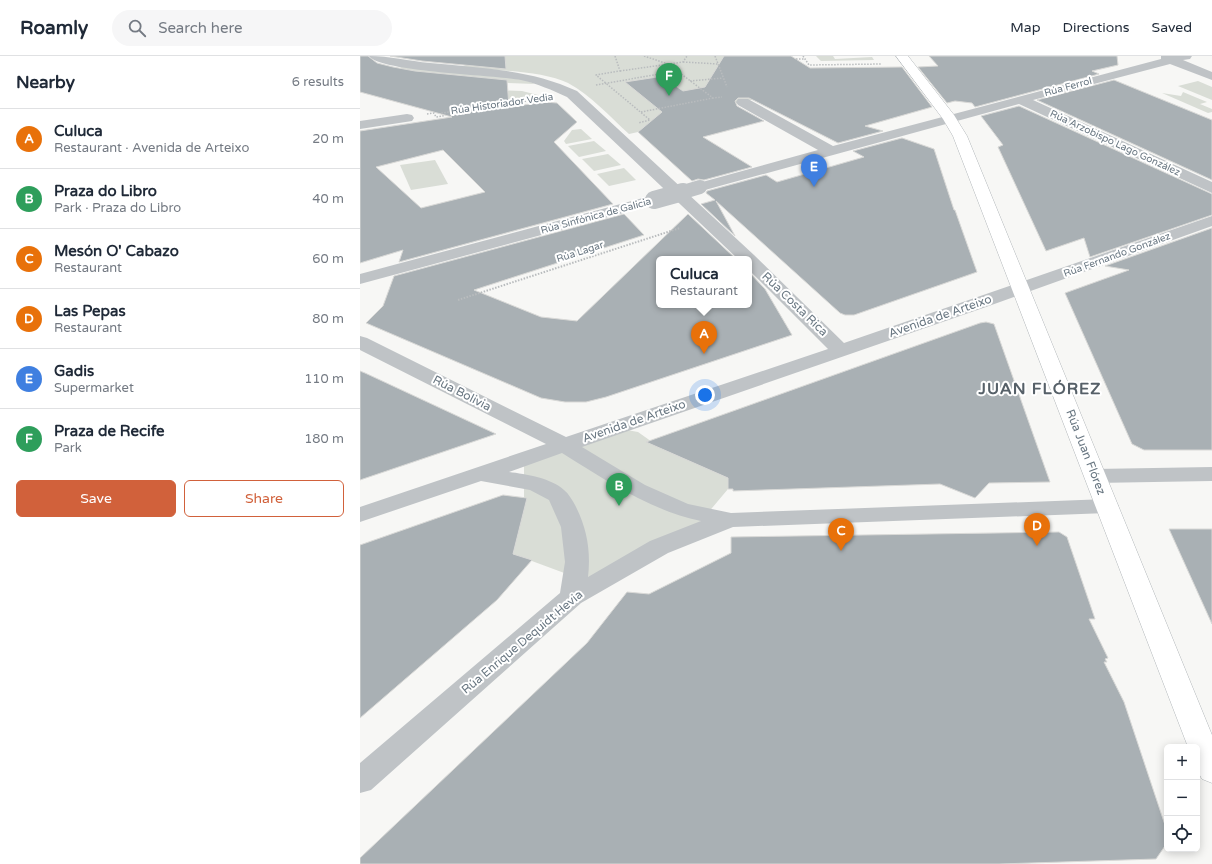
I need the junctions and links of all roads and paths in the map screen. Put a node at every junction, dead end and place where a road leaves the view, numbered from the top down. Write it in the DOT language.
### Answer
graph roads {
  1 [pos="615,56"];
  2 [pos="644,56"];
  3 [pos="687,56"];
  4 [pos="714,56"];
  5 [pos="803,56"];
  6 [pos="902,56"];
  7 [pos="1186,56"];
  8 [pos="379,58"];
  9 [pos="1165,58"];
  10 [pos="796,59"];
  11 [pos="805,59"];
  12 [pos="683,62"];
  13 [pos="668,64"];
  14 [pos="718,64"];
  15 [pos="885,64"];
  16 [pos="620,71"];
  17 [pos="677,71"];
  18 [pos="1212,76"];
  19 [pos="723,78"];
  20 [pos="430,79"];
  21 [pos="690,81"];
  22 [pos="554,84"];
  23 [pos="606,84"];
  24 [pos="486,85"];
  25 [pos="594,86"];
  26 [pos="727,88"];
  27 [pos="713,98"];
  28 [pos="530,100"];
  29 [pos="1018,100"];
  30 [pos="743,102"];
  31 [pos="641,113"];
  32 [pos="407,118"];
  33 [pos="950,118"];
  34 [pos="637,124"];
  35 [pos="360,125"];
  36 [pos="831,150"];
  37 [pos="1212,188"];
  38 [pos="707,220"];
  39 [pos="1212,222"];
  40 [pos="744,256"];
  41 [pos="752,264"];
  42 [pos="360,279"];
  43 [pos="1021,289"];
  44 [pos="458,300"];
  45 [pos="360,342"];
  46 [pos="838,350"];
  47 [pos="564,445"];
  48 [pos="481,474"];
  49 [pos="1212,474"];
  50 [pos="1095,476"];
  51 [pos="1107,506"];
  52 [pos="360,515"];
  53 [pos="732,520"];
  54 [pos="572,597"];
  55 [pos="1212,771"];
  56 [pos="360,781"];
  1 -- 16 [label="path"];
  2 -- 13 [label="path"];
  3 -- 12 [label="path"];
  4 -- 14 [label="path"];
  5 -- 11 [label="path"];
  6 -- 33 [label="main road, Rúa Juan Flórez"];
  7 -- 9 [label="street, Rúa Ferrol"];
  8 -- 20 [label="street"];
  8 -- 22 [label="street, Rúa Costa Rica"];
  9 -- 18 [label="street"];
  9 -- 29 [label="street, Rúa Ferrol"];
  10 -- 11 [label="path"];
  11 -- 15 [label="path"];
  12 -- 13 [label="path"];
  12 -- 14 [label="path"];
  13 -- 16 [label="path"];
  13 -- 17 [label="path"];
  14 -- 19 [label="path"];
  16 -- 23 [label="path"];
  17 -- 21 [label="path"];
  17 -- 23 [label="path"];
  19 -- 21 [label="path"];
  19 -- 26 [label="path"];
  21 -- 27 [label="path"];
  22 -- 24 [label="street"];
  22 -- 38 [label="street, Rúa Costa Rica"];
  23 -- 25 [label="path"];
  23 -- 31 [label="path"];
  27 -- 30 [label="path"];
  27 -- 31 [label="path"];
  28 -- 32 [label="path, Rúa Historiador Vedia"];
  29 -- 33 [label="street, Rúa Ferrol"];
  29 -- 37 [label="street, Rúa Arzobispo Lago González"];
  30 -- 36 [label="street"];
  31 -- 34 [label="path"];
  32 -- 35 [label="street"];
  33 -- 36 [label="street, Rúa Sinfónica de Galicia"];
  33 -- 43 [label="main road, Rúa Juan Flórez"];
  36 -- 42 [label="street, Rúa Sinfónica de Galicia, bridge"];
  38 -- 40 [label="street, Rúa Costa Rica"];
  38 -- 44 [label="path, Rúa Lagar"];
  39 -- 43 [label="street, Rúa Fernando González"];
  41 -- 46 [label="street, Rúa Costa Rica"];
  43 -- 46 [label="street, Avenida de Arteixo"];
  43 -- 50 [label="main road, Rúa Juan Flórez"];
  45 -- 47 [label="street, Rúa Bolivia"];
  46 -- 47 [label="street, Avenida de Arteixo"];
  47 -- 48 [label="street, Avenida de Arteixo"];
  47 -- 53 [label="street, Rúa Bolivia"];
  48 -- 52 [label="street, Avenida de Arteixo"];
  48 -- 54 [label="street"];
  49 -- 50 [label="street"];
  50 -- 51 [label="main road, Rúa Juan Flórez"];
  51 -- 53 [label="street, Rúa Enrique Dequidt Hevia"];
  51 -- 55 [label="main road, Rúa Juan Flórez"];
  53 -- 54 [label="street, Rúa Enrique Dequidt Hevia"];
  54 -- 56 [label="street, Rúa Enrique Dequidt Hevia"];
}
